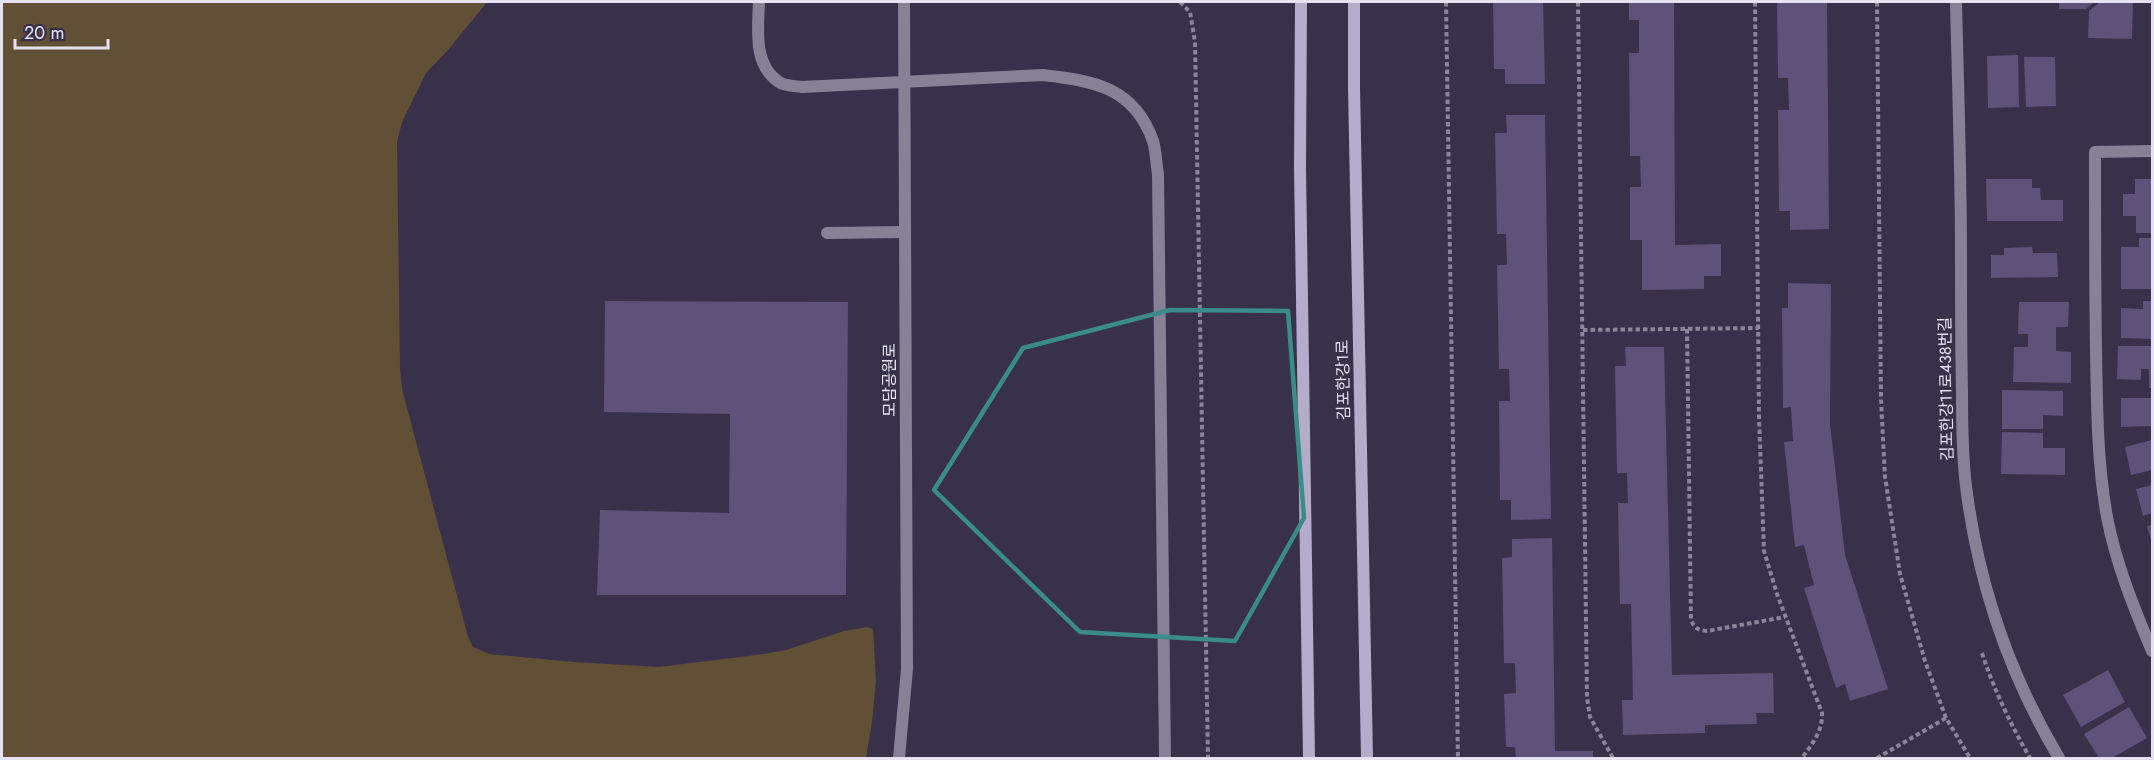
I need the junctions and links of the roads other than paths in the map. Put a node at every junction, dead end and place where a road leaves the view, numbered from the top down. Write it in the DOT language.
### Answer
graph roads {
  1 [pos="759,2"];
  2 [pos="904,2"];
  3 [pos="1301,2"];
  4 [pos="1354,2"];
  5 [pos="1956,2"];
  6 [pos="904,82"];
  7 [pos="2152,151"];
  8 [pos="905,232"];
  9 [pos="827,233"];
  10 [pos="2152,651"];
  11 [pos="899,759"];
  12 [pos="1165,759"];
  13 [pos="1309,759"];
  14 [pos="1366,759"];
  15 [pos="2059,759"];
  1 -- 6 [label="street"];
  2 -- 6 [label="street, 모담공원로"];
  3 -- 13 [label="street"];
  4 -- 14 [label="street, 김포한강1로"];
  5 -- 15 [label="street, 김포한강11로438번길"];
  6 -- 8 [label="street, 모담공원로"];
  6 -- 12 [label="street"];
  7 -- 10 [label="street"];
  8 -- 9 [label="street"];
  8 -- 11 [label="street, 모담공원로"];
}
